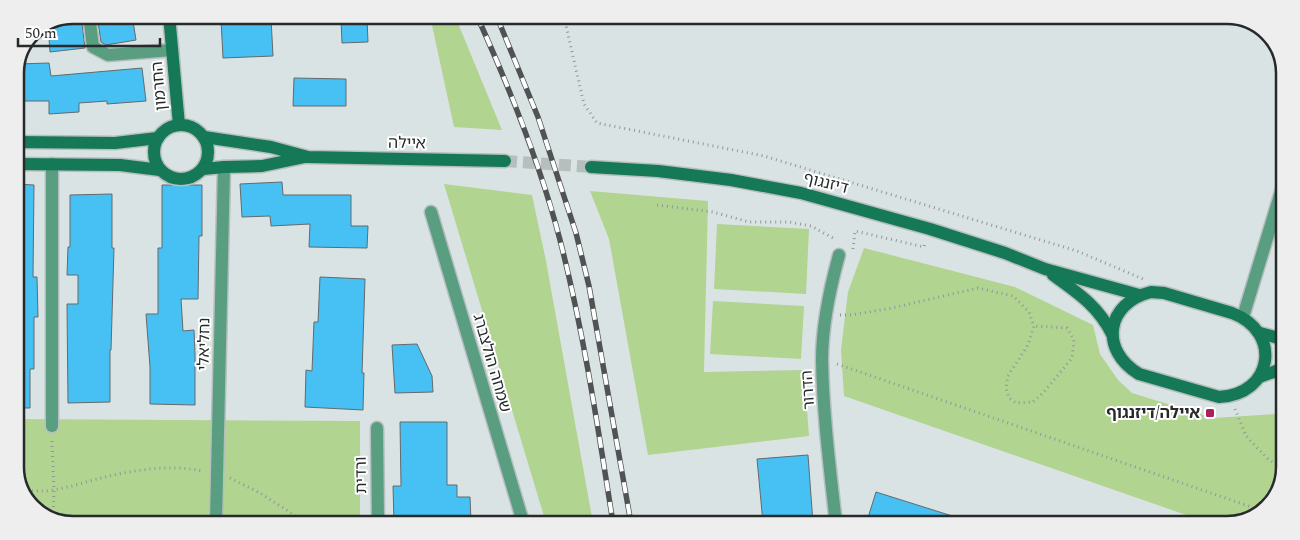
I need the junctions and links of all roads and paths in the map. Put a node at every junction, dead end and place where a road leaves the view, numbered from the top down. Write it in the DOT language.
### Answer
graph roads {
  1 [pos="90,24"];
  2 [pos="170,24"];
  3 [pos="566,24"];
  4 [pos="172,50"];
  5 [pos="179,125"];
  6 [pos="204,137"];
  7 [pos="158,138"];
  8 [pos="24,142"];
  9 [pos="308,156"];
  10 [pos="505,161"];
  11 [pos="24,164"];
  12 [pos="52,164"];
  13 [pos="224,167"];
  14 [pos="591,167"];
  15 [pos="203,169"];
  16 [pos="160,170"];
  17 [pos="657,205"];
  18 [pos="1276,208"];
  19 [pos="431,212"];
  20 [pos="930,229"];
  21 [pos="839,255"];
  22 [pos="1045,269"];
  23 [pos="1145,293"];
  24 [pos="827,315"];
  25 [pos="1243,317"];
  26 [pos="1034,326"];
  27 [pos="1260,333"];
  28 [pos="1112,334"];
  29 [pos="1276,337"];
  30 [pos="822,359"];
  31 [pos="1276,371"];
  32 [pos="1259,377"];
  33 [pos="1231,396"];
  34 [pos="52,426"];
  35 [pos="377,428"];
  36 [pos="1276,465"];
  37 [pos="217,473"];
  38 [pos="54,490"];
  39 [pos="29,491"];
  40 [pos="1254,508"];
  41 [pos="53,513"];
  42 [pos="216,516"];
  43 [pos="296,516"];
  44 [pos="378,516"];
  45 [pos="521,516"];
  46 [pos="835,516"];
  1 -- 4 [label="street"];
  2 -- 4 [label="street, החרמון"];
  3 -- 23 [label="path"];
  4 -- 5 [label="street, החרמון"];
  5 -- 6 [label="street"];
  5 -- 7 [label="street"];
  6 -- 9 [label="street, איילה"];
  6 -- 15 [label="street"];
  7 -- 8 [label="street"];
  7 -- 16 [label="street"];
  9 -- 10 [label="street, איילה"];
  9 -- 13 [label="street, איילה"];
  11 -- 12 [label="street"];
  12 -- 16 [label="street"];
  12 -- 34 [label="street"];
  13 -- 15 [label="street, איילה"];
  13 -- 37 [label="street, נחליאלי"];
  14 -- 20 [label="street, דיזנגוף"];
  15 -- 16 [label="street"];
  17 -- 21 [label="path"];
  18 -- 25 [label="street"];
  19 -- 45 [label="street, שמחה הולצברג"];
  20 -- 21 [label="path"];
  20 -- 22 [label="street, דיזנגוף"];
  21 -- 24 [label="street, הדרור"];
  22 -- 23 [label="street, דיזנגוף"];
  22 -- 28 [label="street, דיזנגוף"];
  23 -- 25 [label="street"];
  23 -- 28 [label="street"];
  24 -- 26 [label="path"];
  24 -- 30 [label="street, הדרור"];
  25 -- 27 [label="street"];
  26 -- 26 [label="path"];
  27 -- 29 [label="street"];
  27 -- 32 [label="street"];
  28 -- 33 [label="street"];
  30 -- 40 [label="path"];
  30 -- 46 [label="street, הדרור"];
  31 -- 32 [label="street"];
  32 -- 33 [label="street"];
  33 -- 36 [label="path"];
  34 -- 38 [label="path"];
  35 -- 44 [label="street, ורדית"];
  37 -- 38 [label="path"];
  37 -- 42 [label="street, נחליאלי"];
  37 -- 43 [label="path"];
  38 -- 39 [label="path"];
  38 -- 41 [label="path"];
}
